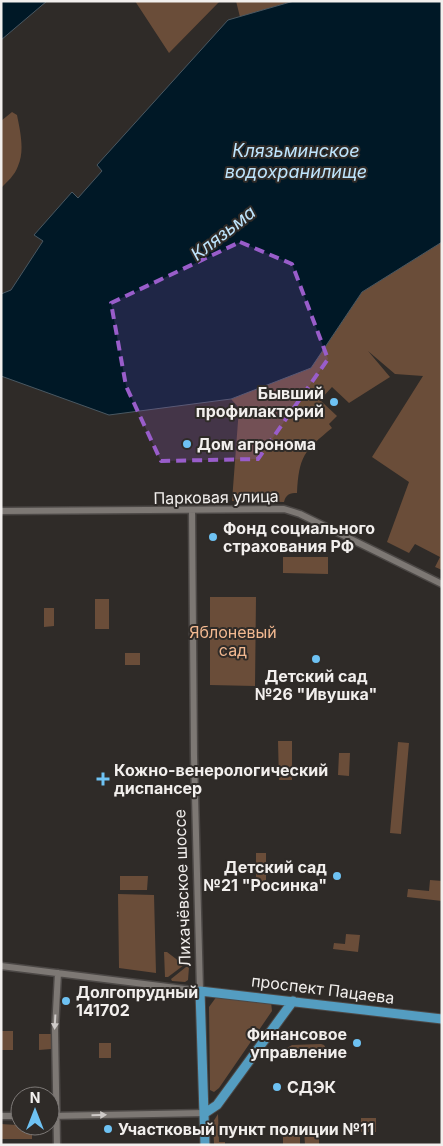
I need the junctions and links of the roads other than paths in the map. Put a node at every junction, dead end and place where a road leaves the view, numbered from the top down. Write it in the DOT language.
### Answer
graph roads {
  1 [pos="2,511"];
  2 [pos="192,511"];
  3 [pos="442,584"];
  4 [pos="1,966"];
  5 [pos="58,973"];
  6 [pos="200,991"];
  7 [pos="293,1001"];
  8 [pos="442,1019"];
  9 [pos="54,1086"];
  10 [pos="205,1113"];
  11 [pos="60,1116"];
  12 [pos="205,1145"];
  1 -- 2 [label="street, Парковая улица"];
  2 -- 3 [label="street, Парковая улица"];
  2 -- 6 [label="street, Лихачёвское шоссе"];
  4 -- 5 [label="street"];
  5 -- 6 [label="street"];
  5 -- 9 [label="street, one-way"];
  6 -- 7 [label="main road, проспект Пацаева"];
  6 -- 10 [label="main road, Лихачёвское шоссе"];
  7 -- 8 [label="main road, проспект Пацаева"];
  7 -- 10 [label="main road"];
  11 -- 10 [label="street, one-way"];
  10 -- 12 [label="main road, Лихачёвское шоссе"];
}
